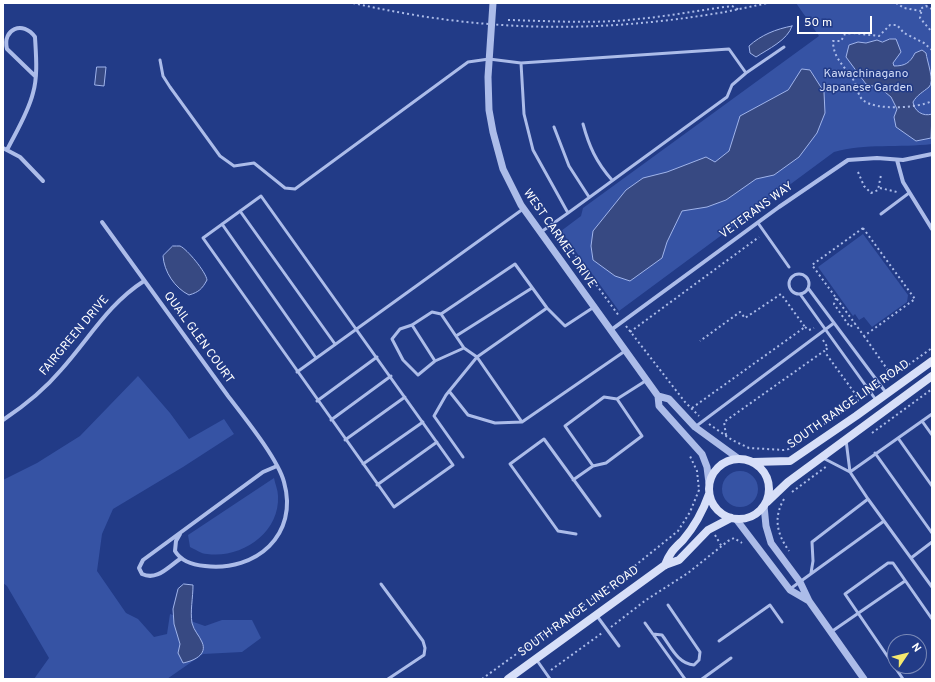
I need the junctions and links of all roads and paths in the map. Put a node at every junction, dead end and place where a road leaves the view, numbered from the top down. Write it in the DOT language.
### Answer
graph roads {
  1 [pos="353,3"];
  2 [pos="493,3"];
  3 [pos="768,3"];
  4 [pos="896,3"];
  5 [pos="932,9"];
  6 [pos="738,10"];
  7 [pos="921,12"];
  8 [pos="508,20"];
  9 [pos="932,32"];
  10 [pos="784,47"];
  11 [pos="932,50"];
  12 [pos="489,59"];
  13 [pos="160,60"];
  14 [pos="521,63"];
  15 [pos="746,73"];
  16 [pos="35,76"];
  17 [pos="932,101"];
  18 [pos="583,124"];
  19 [pos="554,127"];
  20 [pos="5,149"];
  21 [pos="932,154"];
  22 [pos="897,160"];
  23 [pos="858,172"];
  24 [pos="882,175"];
  25 [pos="612,180"];
  26 [pos="43,181"];
  27 [pos="880,188"];
  28 [pos="897,192"];
  29 [pos="909,193"];
  30 [pos="589,197"];
  31 [pos="523,209"];
  32 [pos="240,211"];
  33 [pos="568,213"];
  34 [pos="881,214"];
  35 [pos="102,222"];
  36 [pos="758,223"];
  37 [pos="222,224"];
  38 [pos="932,229"];
  39 [pos="540,233"];
  40 [pos="759,237"];
  41 [pos="789,267"];
  42 [pos="144,281"];
  43 [pos="532,288"];
  44 [pos="808,288"];
  45 [pos="800,294"];
  46 [pos="837,298"];
  47 [pos="594,307"];
  48 [pos="547,308"];
  49 [pos="441,314"];
  50 [pos="834,323"];
  51 [pos="855,323"];
  52 [pos="412,325"];
  53 [pos="804,327"];
  54 [pos="814,328"];
  55 [pos="357,329"];
  56 [pos="826,329"];
  57 [pos="611,330"];
  58 [pos="630,332"];
  59 [pos="456,336"];
  60 [pos="864,336"];
  61 [pos="700,340"];
  62 [pos="823,340"];
  63 [pos="335,344"];
  64 [pos="464,348"];
  65 [pos="932,348"];
  66 [pos="626,351"];
  67 [pos="824,351"];
  68 [pos="377,357"];
  69 [pos="316,358"];
  70 [pos="476,358"];
  71 [pos="435,361"];
  72 [pos="932,361"];
  73 [pos="297,372"];
  74 [pos="391,376"];
  75 [pos="892,376"];
  76 [pos="932,376"];
  77 [pos="647,380"];
  78 [pos="880,385"];
  79 [pos="932,389"];
  80 [pos="449,391"];
  81 [pos="870,392"];
  82 [pos="887,394"];
  83 [pos="658,396"];
  84 [pos="405,397"];
  85 [pos="617,399"];
  86 [pos="859,399"];
  87 [pos="317,401"];
  88 [pos="877,401"];
  89 [pos="685,402"];
  90 [pos="692,408"];
  91 [pos="932,414"];
  92 [pos="3,420"];
  93 [pos="331,420"];
  94 [pos="703,420"];
  95 [pos="922,421"];
  96 [pos="423,422"];
  97 [pos="522,422"];
  98 [pos="695,427"];
  99 [pos="932,435"];
  100 [pos="726,436"];
  101 [pos="866,437"];
  102 [pos="846,438"];
  103 [pos="898,438"];
  104 [pos="345,440"];
  105 [pos="437,442"];
  106 [pos="686,449"];
  107 [pos="875,453"];
  108 [pos="464,457"];
  109 [pos="821,457"];
  110 [pos="739,459"];
  111 [pos="753,462"];
  112 [pos="832,463"];
  113 [pos="363,464"];
  114 [pos="277,466"];
  115 [pos="593,466"];
  116 [pos="850,472"];
  117 [pos="573,480"];
  118 [pos="709,483"];
  119 [pos="377,484"];
  120 [pos="932,486"];
  121 [pos="709,494"];
  122 [pos="868,499"];
  123 [pos="765,504"];
  124 [pos="600,516"];
  125 [pos="733,519"];
  126 [pos="884,521"];
  127 [pos="932,533"];
  128 [pos="180,534"];
  129 [pos="576,534"];
  130 [pos="932,542"];
  131 [pos="744,545"];
  132 [pos="789,551"];
  133 [pos="911,558"];
  134 [pos="180,559"];
  135 [pos="665,565"];
  136 [pos="811,573"];
  137 [pos="905,581"];
  138 [pos="800,582"];
  139 [pos="381,584"];
  140 [pos="932,587"];
  141 [pos="790,590"];
  142 [pos="809,601"];
  143 [pos="668,605"];
  144 [pos="858,614"];
  145 [pos="596,615"];
  146 [pos="932,619"];
  147 [pos="782,622"];
  148 [pos="645,623"];
  149 [pos="606,630"];
  150 [pos="831,632"];
  151 [pos="653,634"];
  152 [pos="719,641"];
  153 [pos="619,646"];
  154 [pos="731,658"];
  155 [pos="536,659"];
  156 [pos="546,674"];
  157 [pos="388,679"];
  158 [pos="482,679"];
  159 [pos="508,679"];
  160 [pos="550,679"];
  161 [pos="685,679"];
  162 [pos="702,679"];
  163 [pos="864,679"];
  164 [pos="903,679"];
  1 -- 6 [label="path, bridge"];
  2 -- 12 [label="street, WEST CARMEL DRIVE"];
  3 -- 6 [label="path"];
  4 -- 7 [label="path"];
  5 -- 7 [label="path"];
  6 -- 8 [label="path"];
  7 -- 9 [label="path"];
  10 -- 15 [label="lane"];
  11 -- 17 [label="path"];
  12 -- 13 [label="lane"];
  12 -- 14 [label="lane"];
  12 -- 31 [label="street, WEST CARMEL DRIVE"];
  14 -- 15 [label="lane"];
  14 -- 33 [label="lane"];
  15 -- 25 [label="lane"];
  16 -- 16 [label="street"];
  16 -- 20 [label="street"];
  18 -- 25 [label="lane"];
  19 -- 30 [label="lane"];
  20 -- 26 [label="street"];
  21 -- 22 [label="street, VETERANS WAY"];
  22 -- 29 [label="street"];
  22 -- 36 [label="street, VETERANS WAY"];
  23 -- 27 [label="path"];
  24 -- 27 [label="path"];
  25 -- 30 [label="lane"];
  27 -- 28 [label="path"];
  29 -- 34 [label="lane"];
  29 -- 38 [label="street"];
  30 -- 33 [label="lane"];
  31 -- 39 [label="street, WEST CARMEL DRIVE"];
  31 -- 55 [label="lane"];
  32 -- 37 [label="lane"];
  32 -- 55 [label="lane"];
  32 -- 63 [label="lane"];
  33 -- 39 [label="lane"];
  35 -- 42 [label="street, QUAIL GLEN COURT"];
  36 -- 41 [label="lane"];
  36 -- 57 [label="street, VETERANS WAY"];
  37 -- 69 [label="lane"];
  37 -- 73 [label="lane"];
  39 -- 47 [label="street, WEST CARMEL DRIVE"];
  40 -- 58 [label="path"];
  42 -- 92 [label="street, FAIRGREEN DRIVE"];
  42 -- 114 [label="street, QUAIL GLEN COURT"];
  43 -- 48 [label="lane"];
  43 -- 49 [label="lane"];
  43 -- 59 [label="lane"];
  44 -- 45 [label="lane"];
  44 -- 45 [label="lane"];
  44 -- 50 [label="lane"];
  45 -- 56 [label="lane"];
  46 -- 51 [label="path"];
  46 -- 51 [label="path"];
  46 -- 60 [label="path"];
  47 -- 48 [label="lane"];
  47 -- 57 [label="street, WEST CARMEL DRIVE"];
  48 -- 70 [label="lane"];
  49 -- 52 [label="lane"];
  49 -- 59 [label="lane"];
  50 -- 56 [label="lane"];
  50 -- 78 [label="lane"];
  51 -- 60 [label="path"];
  52 -- 71 [label="lane"];
  52 -- 71 [label="lane"];
  53 -- 54 [label="path"];
  53 -- 61 [label="path"];
  53 -- 90 [label="path"];
  55 -- 63 [label="lane"];
  55 -- 68 [label="lane"];
  56 -- 81 [label="lane"];
  56 -- 94 [label="lane"];
  57 -- 66 [label="street, WEST CARMEL DRIVE"];
  59 -- 64 [label="lane"];
  60 -- 75 [label="path"];
  62 -- 67 [label="path"];
  63 -- 69 [label="lane"];
  64 -- 70 [label="lane"];
  64 -- 71 [label="lane"];
  65 -- 75 [label="path"];
  66 -- 77 [label="street, WEST CARMEL DRIVE"];
  66 -- 97 [label="lane"];
  67 -- 86 [label="path"];
  67 -- 100 [label="path"];
  68 -- 74 [label="lane"];
  68 -- 87 [label="lane"];
  69 -- 73 [label="lane"];
  70 -- 80 [label="lane"];
  70 -- 97 [label="lane"];
  72 -- 82 [label="main road, SOUTH RANGE LINE ROAD"];
  73 -- 87 [label="lane"];
  74 -- 84 [label="lane"];
  74 -- 93 [label="lane"];
  75 -- 78 [label="path"];
  76 -- 102 [label="main road, SOUTH RANGE LINE ROAD"];
  77 -- 83 [label="street, WEST CARMEL DRIVE"];
  77 -- 85 [label="lane"];
  78 -- 82 [label="lane"];
  79 -- 101 [label="path"];
  80 -- 97 [label="lane"];
  80 -- 108 [label="lane"];
  81 -- 86 [label="path"];
  81 -- 88 [label="lane"];
  82 -- 88 [label="main road, SOUTH RANGE LINE ROAD"];
  83 -- 98 [label="street, WEST CARMEL DRIVE"];
  83 -- 118 [label="street, WEST CARMEL DRIVE"];
  84 -- 96 [label="lane"];
  84 -- 104 [label="lane"];
  85 -- 115 [label="lane"];
  85 -- 115 [label="lane"];
  86 -- 100 [label="path"];
  87 -- 93 [label="lane"];
  88 -- 111 [label="main road, SOUTH RANGE LINE ROAD"];
  89 -- 90 [label="path"];
  90 -- 94 [label="path"];
  91 -- 95 [label="lane"];
  93 -- 104 [label="lane"];
  94 -- 98 [label="lane"];
  94 -- 100 [label="path"];
  95 -- 99 [label="lane"];
  95 -- 103 [label="lane"];
  96 -- 105 [label="lane"];
  96 -- 113 [label="lane"];
  98 -- 110 [label="street, WEST CARMEL DRIVE"];
  102 -- 109 [label="main road, SOUTH RANGE LINE ROAD"];
  102 -- 116 [label="lane"];
  103 -- 107 [label="lane"];
  103 -- 120 [label="lane"];
  104 -- 113 [label="lane"];
  105 -- 119 [label="lane"];
  105 -- 119 [label="lane"];
  106 -- 158 [label="path"];
  107 -- 116 [label="lane"];
  107 -- 127 [label="lane"];
  109 -- 112 [label="lane"];
  109 -- 123 [label="main road, SOUTH RANGE LINE ROAD"];
  110 -- 111 [label="main road"];
  110 -- 118 [label="main road"];
  111 -- 123 [label="main road"];
  112 -- 116 [label="lane"];
  112 -- 132 [label="path"];
  113 -- 119 [label="lane"];
  114 -- 128 [label="street"];
  114 -- 134 [label="street, QUAIL GLEN COURT"];
  115 -- 117 [label="lane"];
  116 -- 122 [label="lane"];
  117 -- 124 [label="lane"];
  117 -- 129 [label="lane"];
  118 -- 121 [label="main road"];
  121 -- 125 [label="main road"];
  121 -- 135 [label="main road, SOUTH RANGE LINE ROAD"];
  122 -- 126 [label="lane"];
  122 -- 136 [label="lane"];
  123 -- 125 [label="main road"];
  123 -- 138 [label="street"];
  125 -- 135 [label="main road, SOUTH RANGE LINE ROAD"];
  125 -- 141 [label="street"];
  126 -- 133 [label="lane"];
  126 -- 136 [label="lane"];
  128 -- 134 [label="street"];
  128 -- 134 [label="street"];
  130 -- 133 [label="lane"];
  131 -- 149 [label="path"];
  133 -- 140 [label="lane"];
  135 -- 145 [label="main road, SOUTH RANGE LINE ROAD"];
  136 -- 138 [label="lane"];
  137 -- 144 [label="lane"];
  137 -- 144 [label="lane"];
  137 -- 146 [label="lane"];
  138 -- 141 [label="lane"];
  138 -- 142 [label="street"];
  139 -- 157 [label="lane"];
  141 -- 142 [label="street"];
  142 -- 150 [label="street"];
  143 -- 151 [label="lane"];
  144 -- 150 [label="lane"];
  144 -- 164 [label="lane"];
  145 -- 149 [label="lane"];
  145 -- 155 [label="main road, SOUTH RANGE LINE ROAD"];
  147 -- 152 [label="lane"];
  148 -- 151 [label="lane"];
  149 -- 153 [label="lane"];
  149 -- 156 [label="path"];
  150 -- 163 [label="street"];
  151 -- 161 [label="lane"];
  154 -- 162 [label="lane"];
  155 -- 156 [label="lane"];
  155 -- 159 [label="main road, SOUTH RANGE LINE ROAD"];
  156 -- 160 [label="lane"];
}
